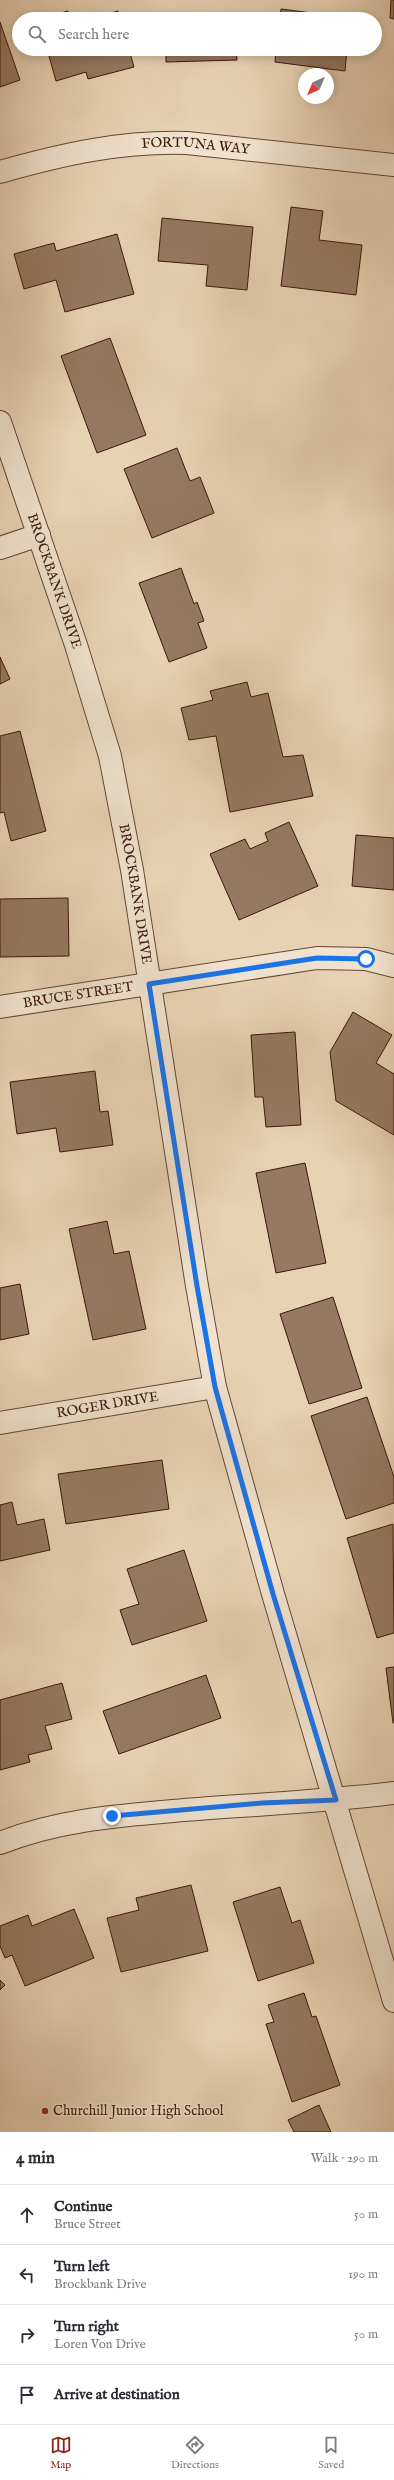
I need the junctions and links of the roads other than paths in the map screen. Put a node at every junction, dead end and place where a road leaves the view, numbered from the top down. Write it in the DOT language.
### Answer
graph roads {
  1 [pos="394,164"];
  2 [pos="0,172"];
  3 [pos="0,422"];
  4 [pos="39,535"];
  5 [pos="0,548"];
  6 [pos="394,966"];
  7 [pos="149,984"];
  8 [pos="0,1007"];
  9 [pos="215,1387"];
  10 [pos="0,1423"];
  11 [pos="394,1793"];
  12 [pos="336,1800"];
  13 [pos="0,1843"];
  14 [pos="394,2001"];
  1 -- 2 [label="street, FORTUNA WAY"];
  3 -- 4 [label="street, BROCKBANK DRIVE"];
  4 -- 5 [label="street"];
  4 -- 7 [label="street, BROCKBANK DRIVE"];
  6 -- 7 [label="street, BRUCE STREET"];
  7 -- 8 [label="street, BRUCE STREET"];
  7 -- 9 [label="street, BROCKBANK DRIVE"];
  9 -- 10 [label="street, ROGER DRIVE"];
  9 -- 12 [label="street, BROCKBANK DRIVE"];
  11 -- 12 [label="street"];
  12 -- 13 [label="street"];
  12 -- 14 [label="street, BROCKBANK DRIVE"];
}
